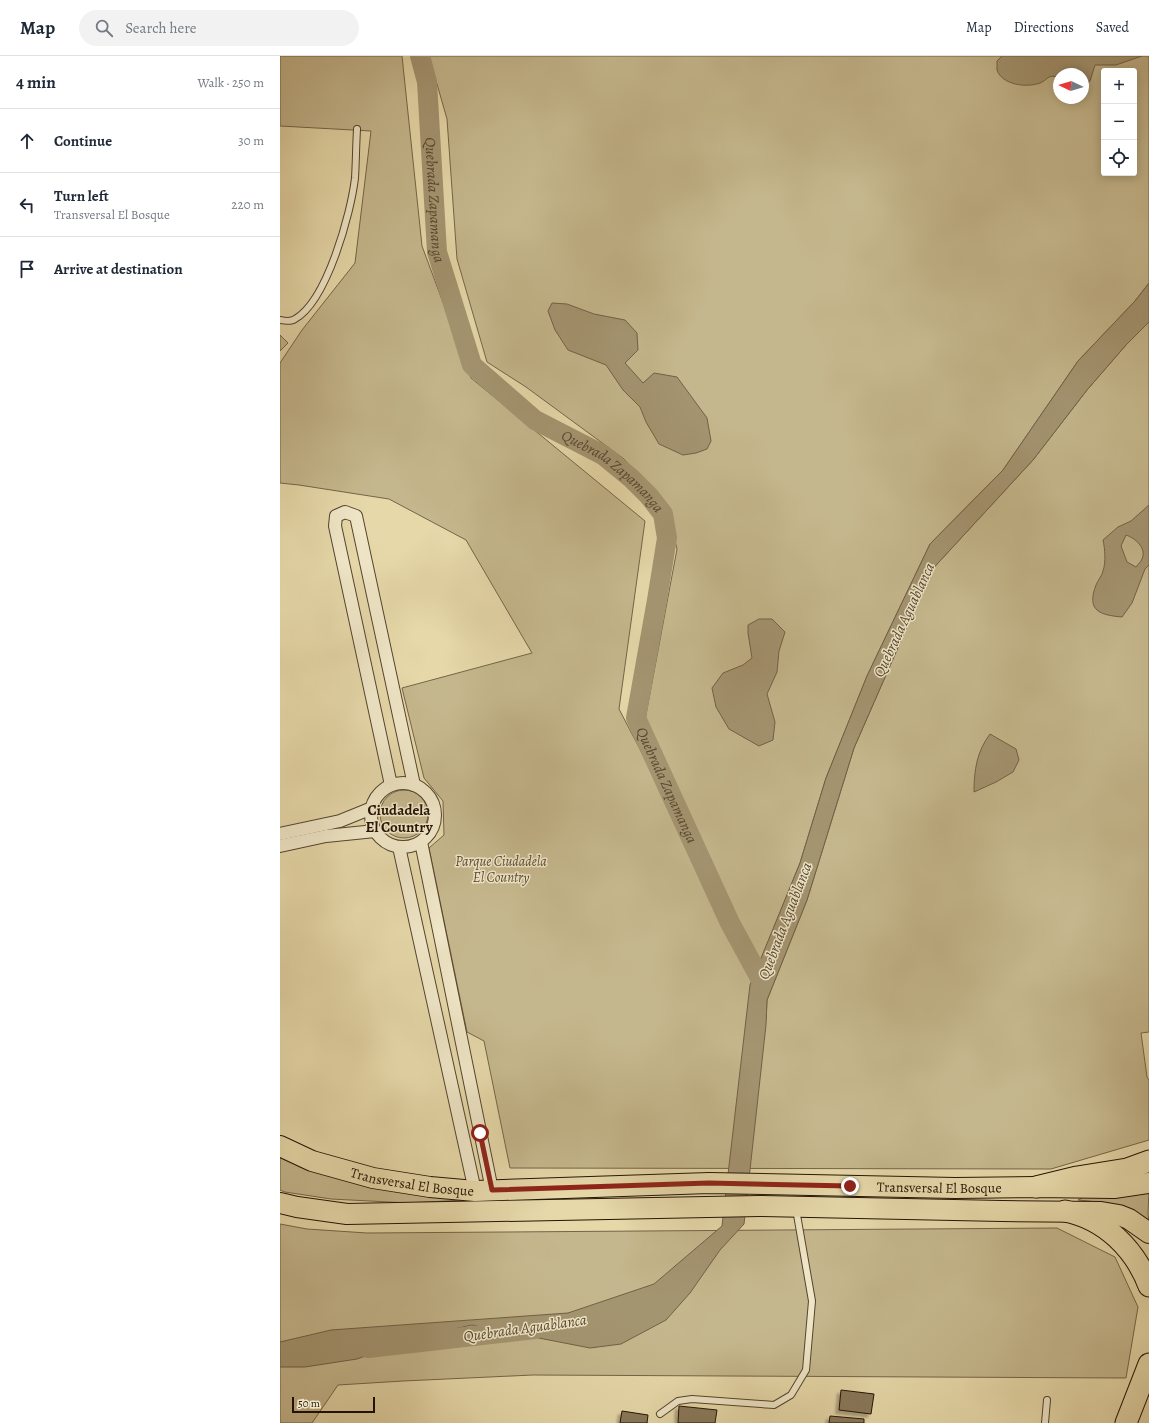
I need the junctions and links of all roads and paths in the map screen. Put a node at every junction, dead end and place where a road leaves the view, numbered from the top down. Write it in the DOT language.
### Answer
graph roads {
  1 [pos="357,129"];
  2 [pos="280,320"];
  3 [pos="391,785"];
  4 [pos="414,785"];
  5 [pos="372,808"];
  6 [pos="374,831"];
  7 [pos="280,834"];
  8 [pos="421,842"];
  9 [pos="280,846"];
  10 [pos="399,847"];
  11 [pos="280,1146"];
  12 [pos="1149,1162"];
  13 [pos="1149,1182"];
  14 [pos="1036,1187"];
  15 [pos="484,1190"];
  16 [pos="280,1203"];
  17 [pos="796,1208"];
  18 [pos="1064,1211"];
  19 [pos="1149,1233"];
  20 [pos="1149,1286"];
  21 [pos="1149,1364"];
  22 [pos="1047,1400"];
  23 [pos="1149,1401"];
  24 [pos="660,1414"];
  25 [pos="1045,1423"];
  26 [pos="1126,1423"];
  27 [pos="1136,1423"];
  1 -- 2 [label="lane"];
  3 -- 4 [label="street"];
  3 -- 4 [label="street"];
  3 -- 5 [label="street"];
  4 -- 8 [label="street"];
  5 -- 6 [label="street"];
  5 -- 7 [label="street"];
  6 -- 9 [label="street"];
  6 -- 10 [label="street"];
  8 -- 10 [label="street"];
  8 -- 15 [label="street"];
  10 -- 15 [label="street"];
  11 -- 15 [label="main road, Transversal El Bosque"];
  12 -- 14 [label="highway"];
  13 -- 14 [label="main road, Transversal El Bosque"];
  14 -- 15 [label="main road, Transversal El Bosque"];
  16 -- 17 [label="main road, Transversal El Bosque"];
  17 -- 18 [label="main road, Transversal El Bosque"];
  17 -- 24 [label="lane"];
  18 -- 19 [label="main road, Transversal El Bosque"];
  18 -- 20 [label="highway"];
  21 -- 26 [label="highway"];
  22 -- 25 [label="lane"];
  23 -- 27 [label="highway"];
}
